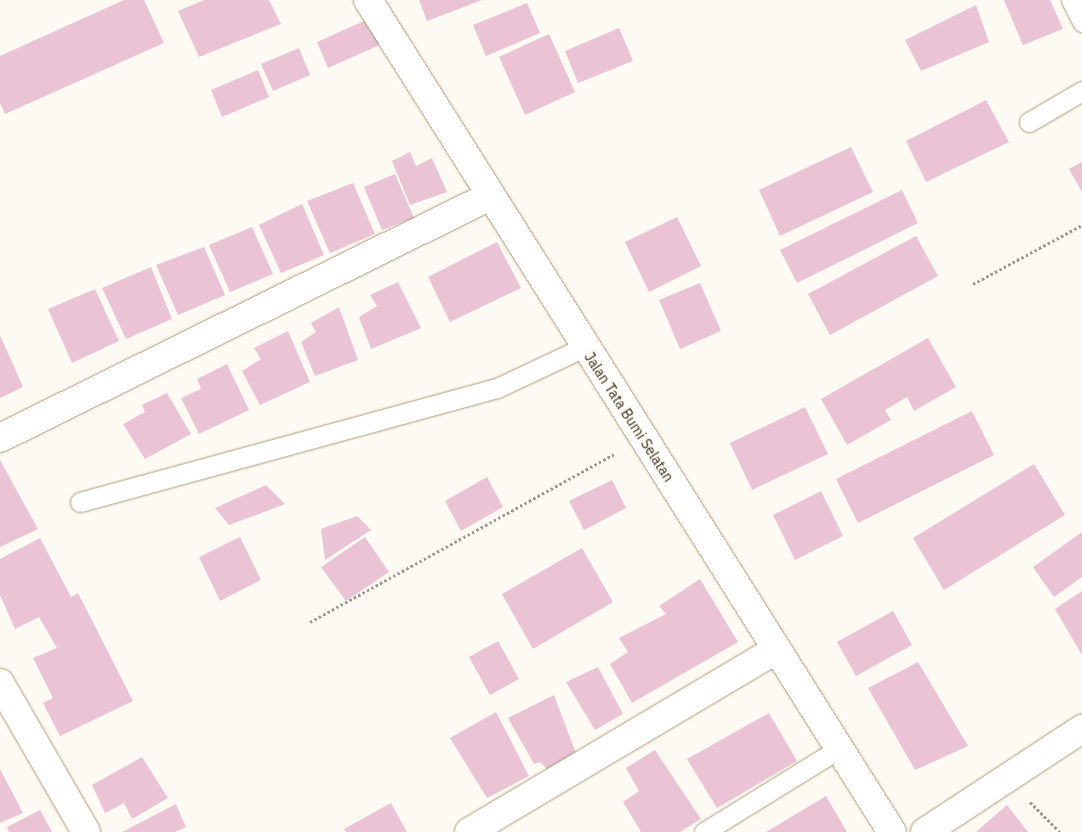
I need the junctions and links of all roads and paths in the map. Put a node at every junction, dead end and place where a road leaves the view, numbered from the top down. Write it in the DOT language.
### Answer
graph roads {
  1 [pos="368,0"];
  2 [pos="1071,0"];
  3 [pos="1082,22"];
  4 [pos="1082,91"];
  5 [pos="1029,122"];
  6 [pos="490,196"];
  7 [pos="1082,225"];
  8 [pos="973,284"];
  9 [pos="584,347"];
  10 [pos="0,438"];
  11 [pos="643,438"];
  12 [pos="80,502"];
  13 [pos="310,622"];
  14 [pos="777,649"];
  15 [pos="0,683"];
  16 [pos="1082,729"];
  17 [pos="840,748"];
  18 [pos="1010,779"];
  19 [pos="86,832"];
  20 [pos="469,832"];
  21 [pos="704,832"];
  22 [pos="892,832"];
  23 [pos="925,832"];
  24 [pos="1060,832"];
  1 -- 6 [label="street, Jalan Tata Bumi Selatan"];
  2 -- 3 [label="lane"];
  4 -- 5 [label="lane"];
  6 -- 9 [label="street, Jalan Tata Bumi Selatan"];
  6 -- 10 [label="street"];
  7 -- 8 [label="path"];
  9 -- 11 [label="street, Jalan Tata Bumi Selatan"];
  9 -- 12 [label="lane"];
  11 -- 13 [label="path"];
  11 -- 14 [label="street, Jalan Tata Bumi Selatan"];
  14 -- 17 [label="street, Jalan Tata Bumi Selatan"];
  14 -- 20 [label="street"];
  15 -- 19 [label="street"];
  16 -- 18 [label="street"];
  17 -- 21 [label="lane"];
  17 -- 22 [label="street, Jalan Tata Bumi Selatan"];
  18 -- 23 [label="street"];
  18 -- 24 [label="path"];
}
